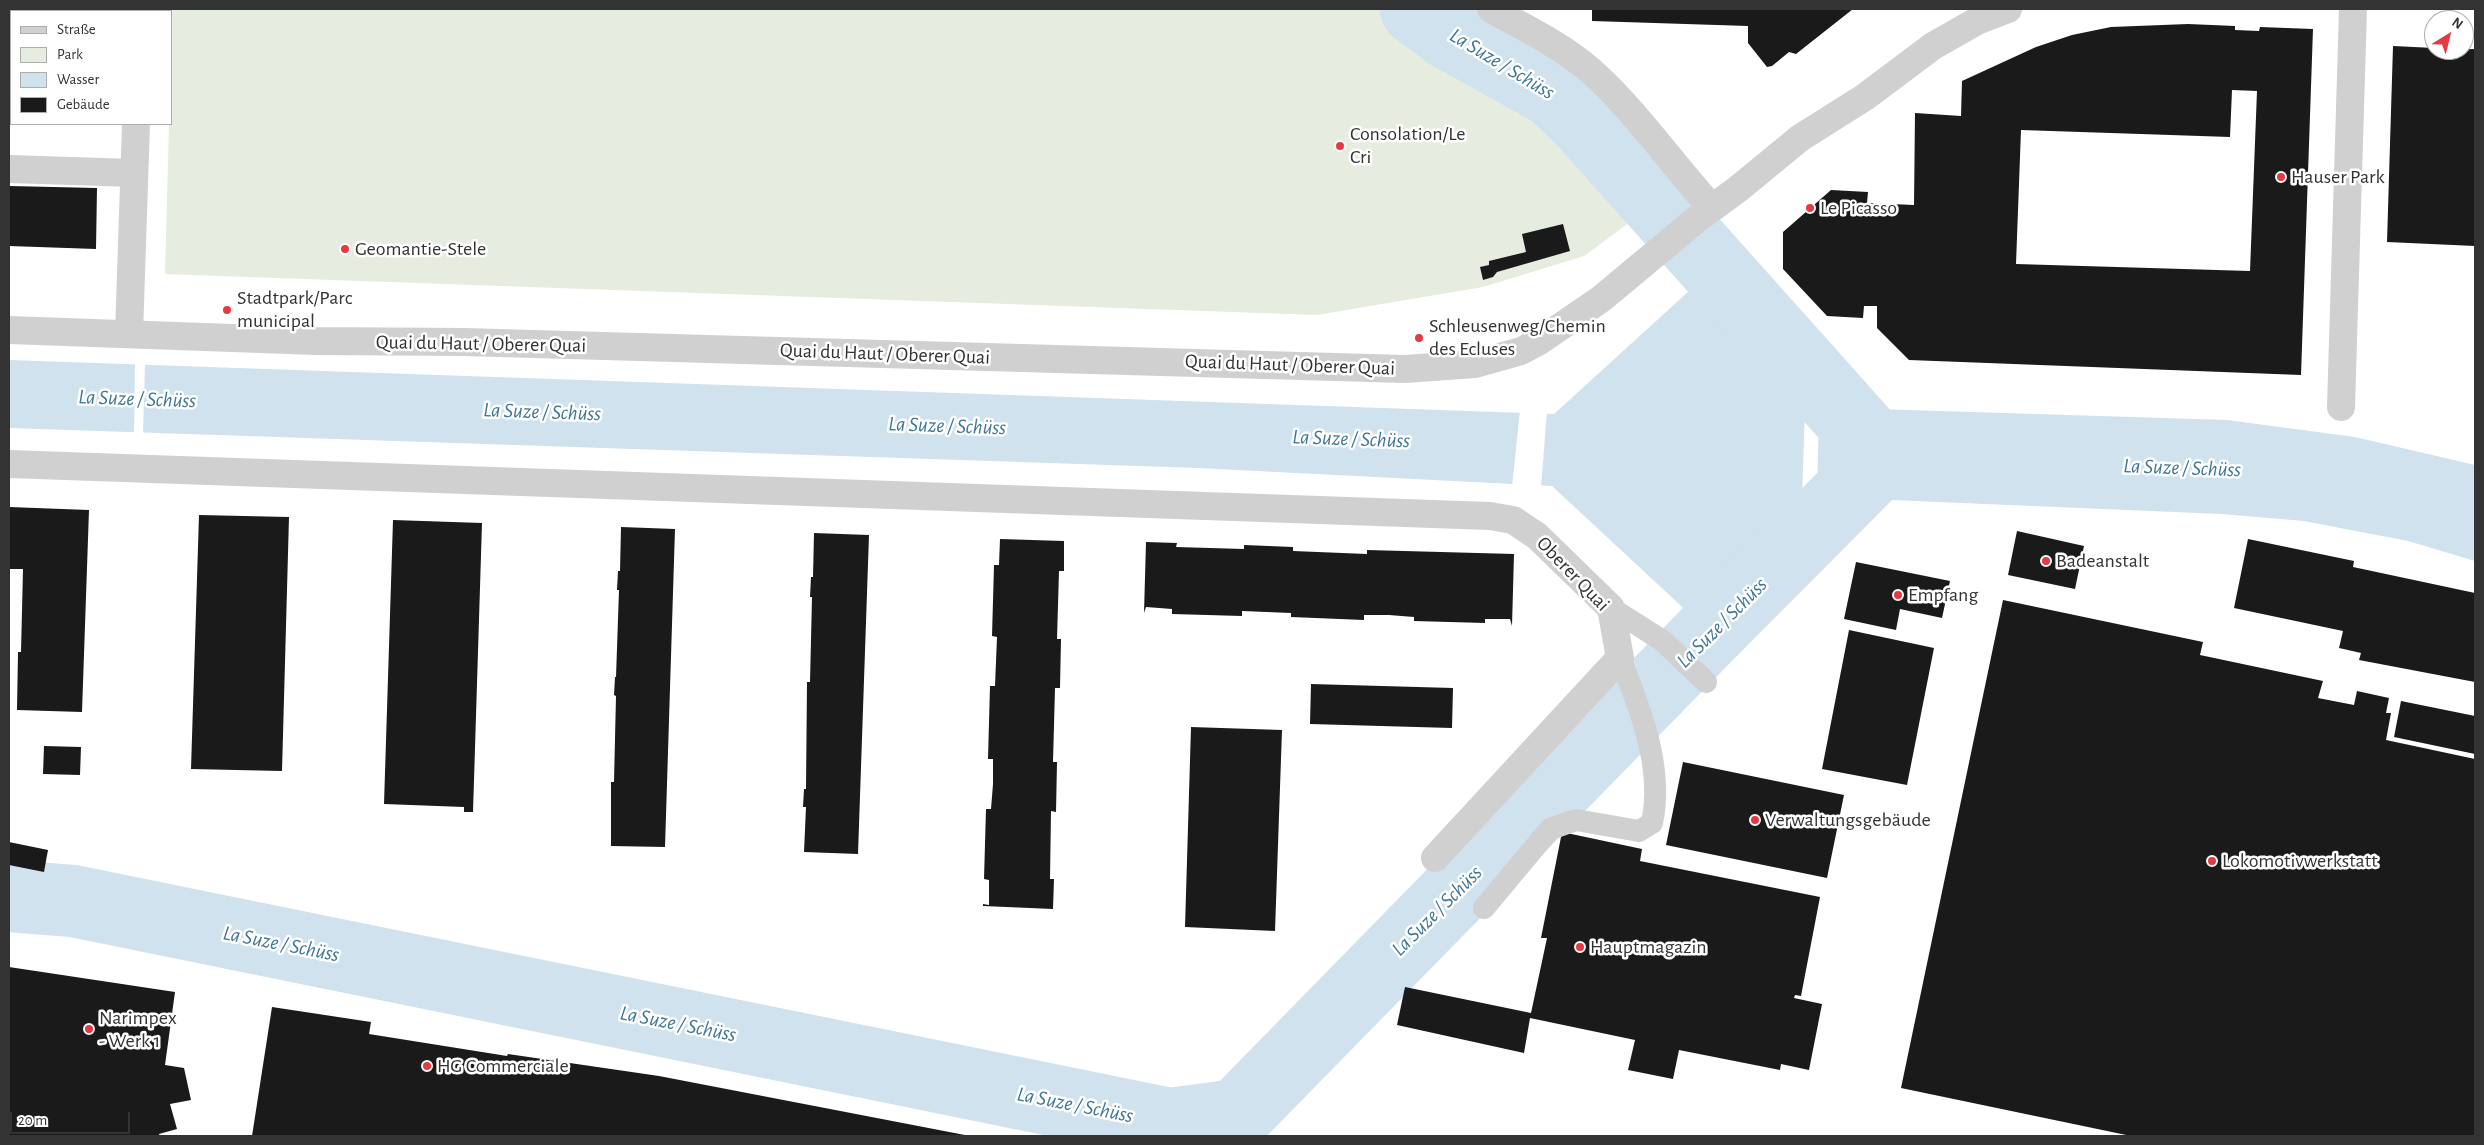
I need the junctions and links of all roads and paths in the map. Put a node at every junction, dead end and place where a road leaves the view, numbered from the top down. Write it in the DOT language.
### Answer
graph roads {
  1 [pos="1490,9"];
  2 [pos="2008,9"];
  3 [pos="2353,9"];
  4 [pos="136,125"];
  5 [pos="9,169"];
  6 [pos="134,173"];
  7 [pos="1704,213"];
  8 [pos="9,330"];
  9 [pos="129,334"];
  10 [pos="2341,407"];
  11 [pos="9,464"];
  12 [pos="1611,608"];
  13 [pos="1623,665"];
  14 [pos="1700,677"];
  15 [pos="1435,858"];
  16 [pos="1484,908"];
  1 -- 7 [label="street"];
  2 -- 7 [label="street, Quai du Haut / Oberer Quai"];
  3 -- 10 [label="street"];
  4 -- 6 [label="street"];
  5 -- 6 [label="street"];
  6 -- 9 [label="street"];
  7 -- 9 [label="street, Quai du Haut / Oberer Quai"];
  8 -- 9 [label="street, Quai du Haut / Oberer Quai"];
  11 -- 12 [label="street, Oberer Quai"];
  12 -- 13 [label="street, Oberer Quai"];
  12 -- 14 [label="lane"];
  13 -- 15 [label="street"];
  13 -- 16 [label="lane"];
}
